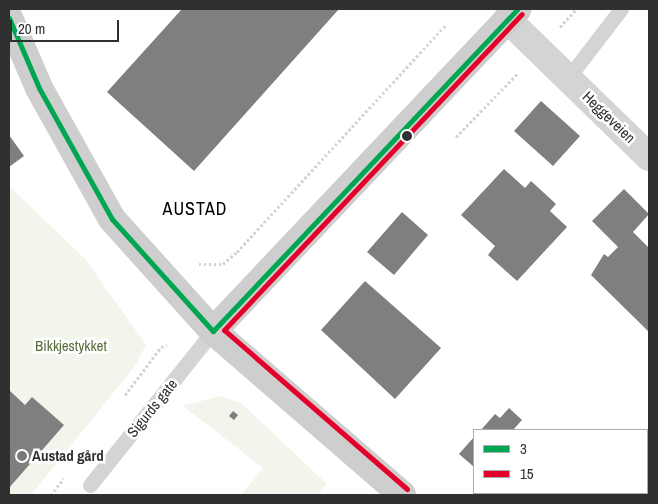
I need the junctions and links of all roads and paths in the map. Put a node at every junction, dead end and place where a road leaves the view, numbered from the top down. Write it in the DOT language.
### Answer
graph roads {
  1 [pos="13,9"];
  2 [pos="621,9"];
  3 [pos="9,11"];
  4 [pos="512,14"];
  5 [pos="9,18"];
  6 [pos="446,25"];
  7 [pos="540,50"];
  8 [pos="568,78"];
  9 [pos="456,137"];
  10 [pos="649,157"];
  11 [pos="191,262"];
  12 [pos="213,331"];
  13 [pos="90,485"];
  14 [pos="402,495"];
  1 -- 3 [label="street"];
  2 -- 8 [label="lane"];
  4 -- 7 [label="street, Heggeveien"];
  4 -- 12 [label="main road"];
  5 -- 12 [label="main road"];
  6 -- 11 [label="path"];
  7 -- 8 [label="street, Heggeveien"];
  7 -- 9 [label="path"];
  8 -- 10 [label="street, Heggeveien"];
  12 -- 13 [label="lane, Sigurds gate"];
  12 -- 14 [label="main road"];
}
